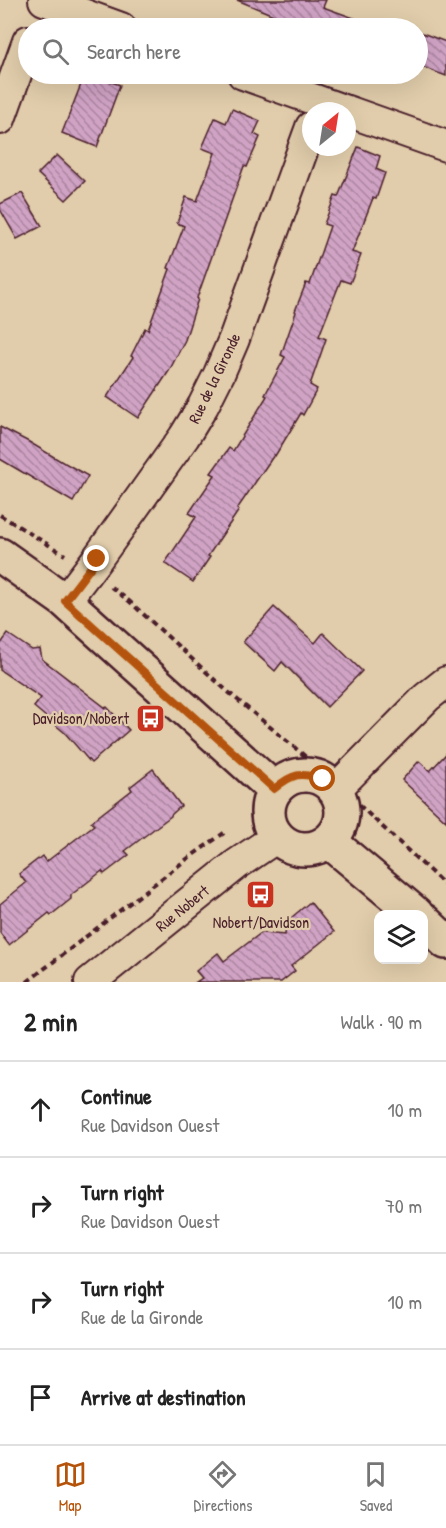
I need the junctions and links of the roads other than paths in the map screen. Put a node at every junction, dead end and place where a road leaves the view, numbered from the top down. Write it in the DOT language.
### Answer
graph roads {
  1 [pos="44,0"];
  2 [pos="37,18"];
  3 [pos="94,18"];
  4 [pos="18,69"];
  5 [pos="265,84"];
  6 [pos="306,102"];
  7 [pos="0,119"];
  8 [pos="356,120"];
  9 [pos="446,146"];
  10 [pos="310,156"];
  11 [pos="0,555"];
  12 [pos="65,601"];
  13 [pos="446,682"];
  14 [pos="337,786"];
  15 [pos="274,789"];
  16 [pos="277,837"];
  17 [pos="329,841"];
  18 [pos="410,910"];
  19 [pos="428,926"];
  20 [pos="446,942"];
  21 [pos="90,982"];
  1 -- 2 [label="street"];
  1 -- 3 [label="street"];
  4 -- 7 [label="street"];
  5 -- 6 [label="street"];
  8 -- 9 [label="street"];
  10 -- 12 [label="street, Rue de la Gironde"];
  11 -- 12 [label="street"];
  12 -- 15 [label="street"];
  13 -- 14 [label="street"];
  14 -- 15 [label="street"];
  14 -- 17 [label="street"];
  15 -- 16 [label="street"];
  16 -- 17 [label="street"];
  16 -- 21 [label="street, Rue Nobert"];
  17 -- 18 [label="street"];
  19 -- 20 [label="street"];
}
